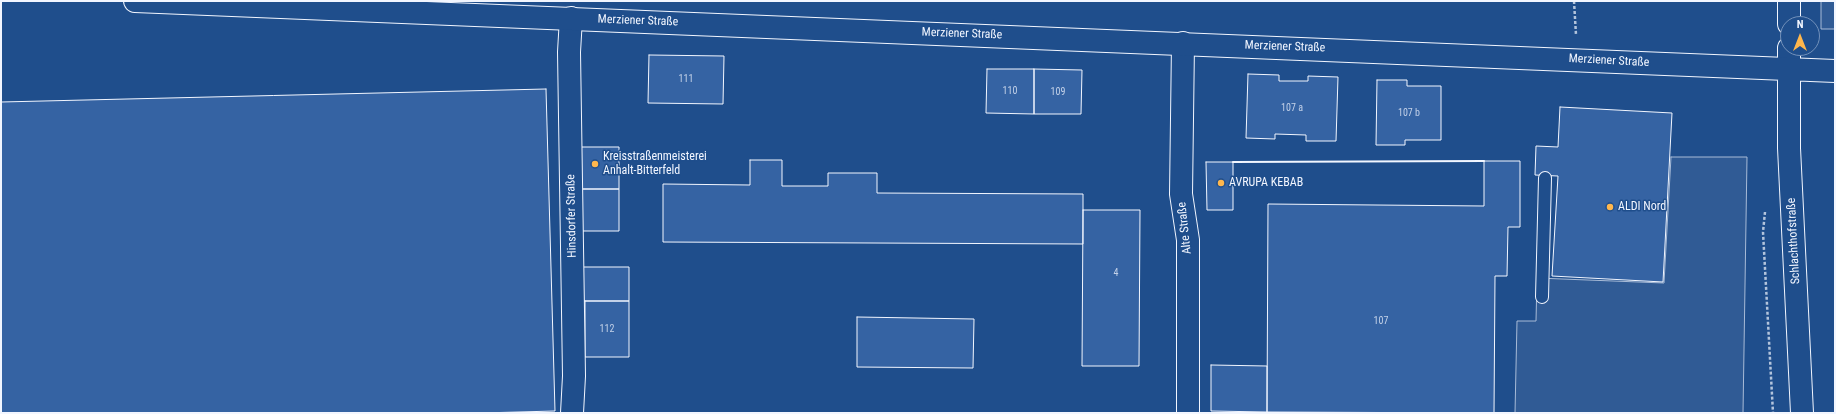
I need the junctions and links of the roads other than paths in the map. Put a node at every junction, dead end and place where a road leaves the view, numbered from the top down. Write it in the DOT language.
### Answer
graph roads {
  1 [pos="135,1"];
  2 [pos="1789,1"];
  3 [pos="1789,16"];
  4 [pos="571,18"];
  5 [pos="1183,43"];
  6 [pos="1789,58"];
  7 [pos="1835,71"];
  8 [pos="1545,178"];
  9 [pos="1542,297"];
  10 [pos="572,413"];
  11 [pos="1188,413"];
  12 [pos="1802,413"];
  1 -- 4 [label="main road, Merziener Straße"];
  2 -- 3 [label="main road"];
  4 -- 5 [label="main road, Merziener Straße"];
  4 -- 10 [label="main road, Hinsdorfer Straße"];
  5 -- 6 [label="main road, Merziener Straße"];
  5 -- 11 [label="main road, Alte Straße"];
  6 -- 7 [label="main road, Merziener Straße"];
  6 -- 12 [label="main road, Schlachthofstraße"];
  8 -- 9 [label="lane"];
}
